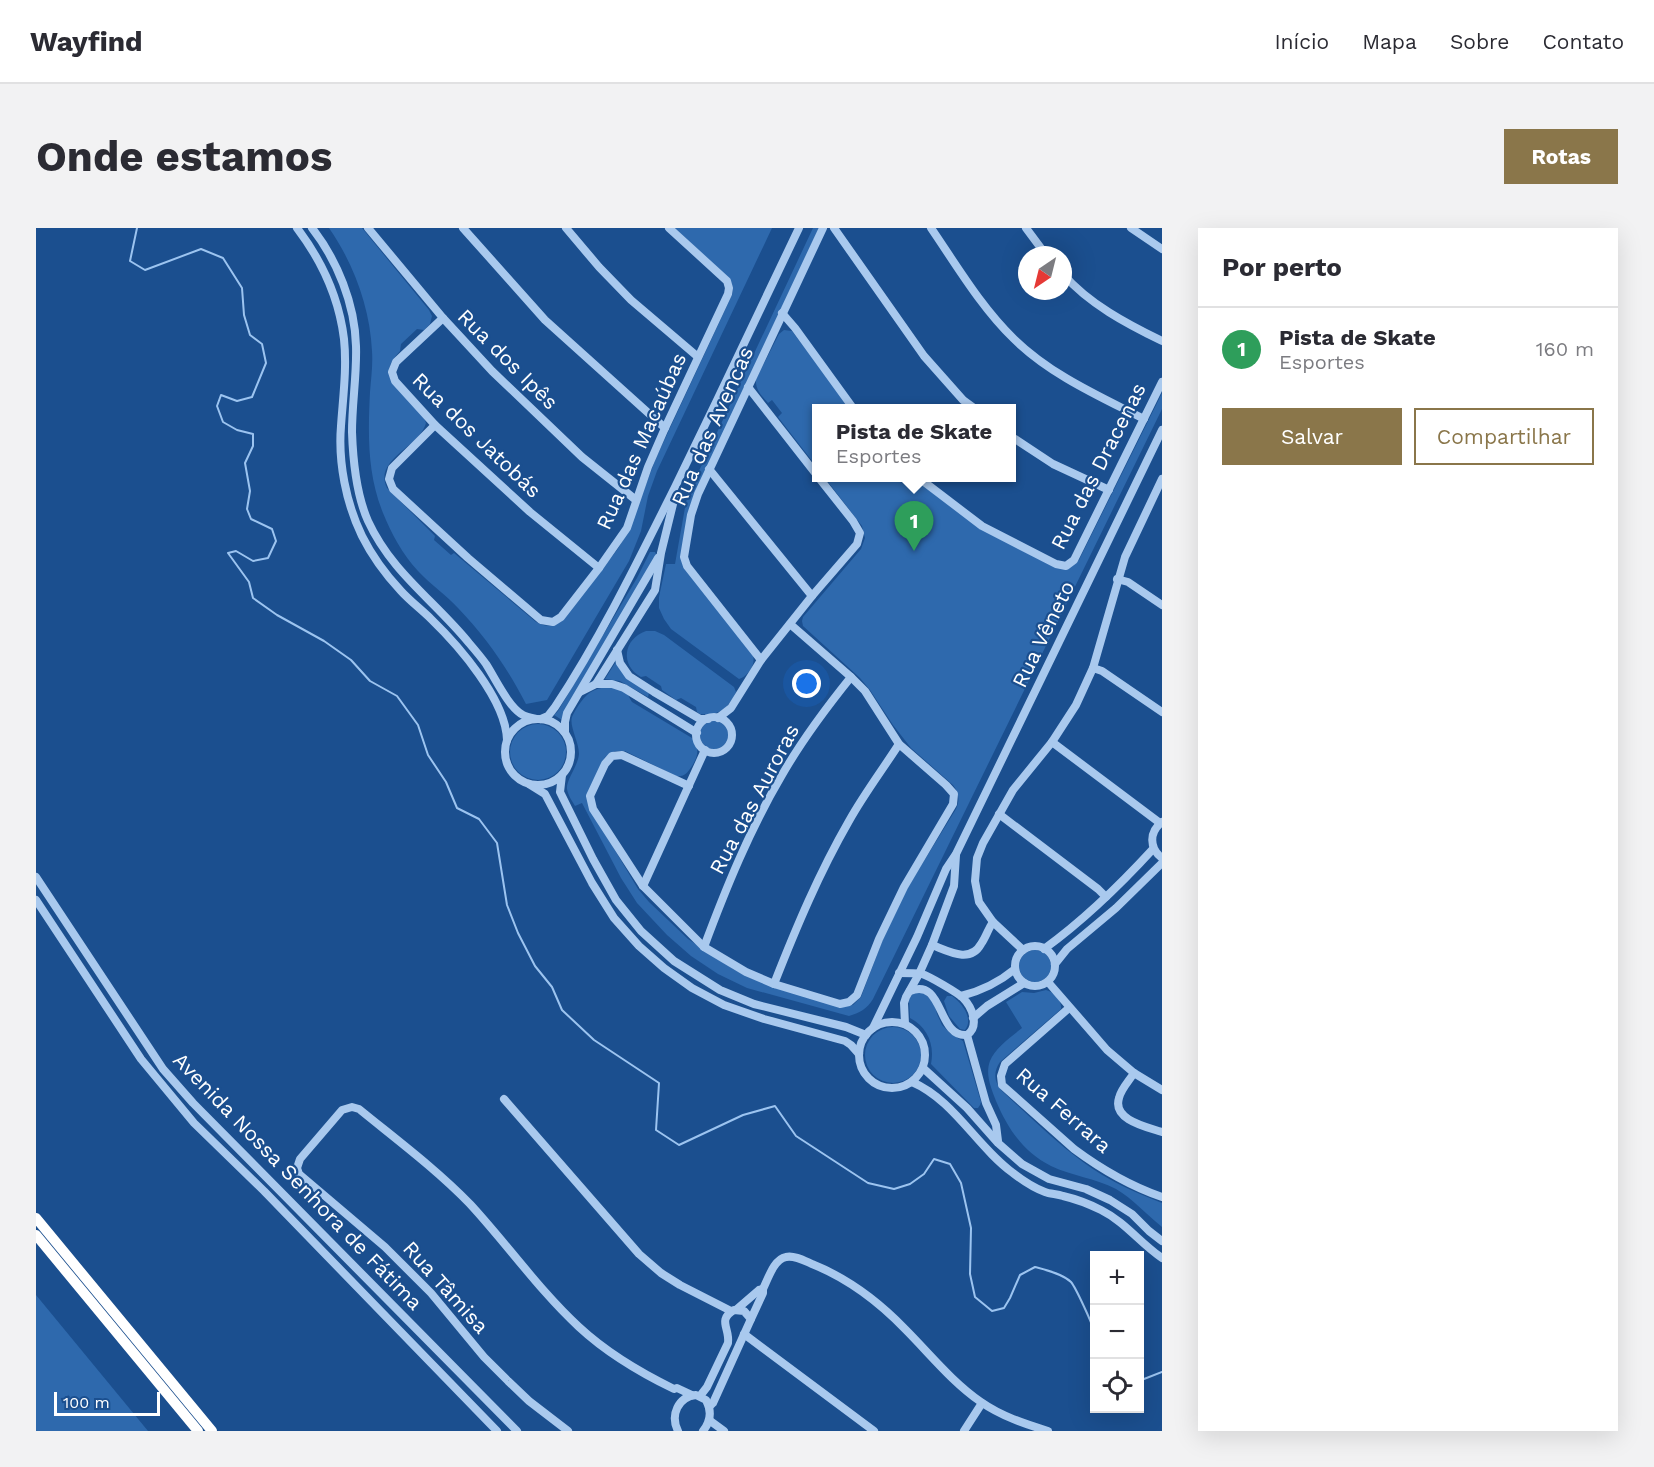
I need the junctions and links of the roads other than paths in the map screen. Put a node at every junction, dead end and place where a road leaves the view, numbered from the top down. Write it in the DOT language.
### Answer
graph roads {
  1 [pos="297,228"];
  2 [pos="312,228"];
  3 [pos="368,228"];
  4 [pos="464,228"];
  5 [pos="566,228"];
  6 [pos="669,228"];
  7 [pos="800,228"];
  8 [pos="823,228"];
  9 [pos="834,228"];
  10 [pos="931,228"];
  11 [pos="1026,228"];
  12 [pos="1131,228"];
  13 [pos="1039,246"];
  14 [pos="1162,249"];
  15 [pos="1072,282"];
  16 [pos="782,313"];
  17 [pos="443,318"];
  18 [pos="1162,341"];
  19 [pos="698,357"];
  20 [pos="1162,382"];
  21 [pos="748,387"];
  22 [pos="850,404"];
  23 [pos="968,404"];
  24 [pos="1144,419"];
  25 [pos="435,424"];
  26 [pos="665,428"];
  27 [pos="1162,429"];
  28 [pos="1016,440"];
  29 [pos="690,456"];
  30 [pos="812,468"];
  31 [pos="709,469"];
  32 [pos="1162,479"];
  33 [pos="823,482"];
  34 [pos="925,482"];
  35 [pos="1109,490"];
  36 [pos="1158,497"];
  37 [pos="636,500"];
  38 [pos="645,549"];
  39 [pos="661,553"];
  40 [pos="599,568"];
  41 [pos="1117,579"];
  42 [pos="812,597"];
  43 [pos="1162,605"];
  44 [pos="790,624"];
  45 [pos="617,650"];
  46 [pos="761,660"];
  47 [pos="1093,668"];
  48 [pos="851,676"];
  49 [pos="596,684"];
  50 [pos="580,692"];
  51 [pos="654,692"];
  52 [pos="648,703"];
  53 [pos="676,705"];
  54 [pos="731,708"];
  55 [pos="1162,712"];
  56 [pos="669,716"];
  57 [pos="718,718"];
  58 [pos="539,719"];
  59 [pos="708,719"];
  60 [pos="729,726"];
  61 [pos="565,732"];
  62 [pos="697,733"];
  63 [pos="507,740"];
  64 [pos="1052,742"];
  65 [pos="899,744"];
  66 [pos="705,750"];
  67 [pos="562,775"];
  68 [pos="529,784"];
  69 [pos="690,786"];
  70 [pos="999,814"];
  71 [pos="1161,823"];
  72 [pos="1153,849"];
  73 [pos="956,854"];
  74 [pos="1162,858"];
  75 [pos="1162,863"];
  76 [pos="36,877"];
  77 [pos="940,882"];
  78 [pos="643,886"];
  79 [pos="954,886"];
  80 [pos="1106,897"];
  81 [pos="36,900"];
  82 [pos="993,922"];
  83 [pos="932,945"];
  84 [pos="704,947"];
  85 [pos="1044,949"];
  86 [pos="1023,950"];
  87 [pos="1055,964"];
  88 [pos="1015,969"];
  89 [pos="899,973"];
  90 [pos="919,974"];
  91 [pos="1048,982"];
  92 [pos="1024,983"];
  93 [pos="774,984"];
  94 [pos="910,991"];
  95 [pos="961,996"];
  96 [pos="1069,1008"];
  97 [pos="973,1018"];
  98 [pos="904,1024"];
  99 [pos="873,1028"];
  100 [pos="866,1035"];
  101 [pos="968,1035"];
  102 [pos="859,1054"];
  103 [pos="923,1068"];
  104 [pos="1134,1073"];
  105 [pos="912,1082"];
  106 [pos="1162,1090"];
  107 [pos="504,1099"];
  108 [pos="1162,1132"];
  109 [pos="998,1143"];
  110 [pos="1162,1197"];
  111 [pos="36,1218"];
  112 [pos="36,1235"];
  113 [pos="1162,1241"];
  114 [pos="1162,1258"];
  115 [pos="763,1289"];
  116 [pos="734,1310"];
  117 [pos="752,1319"];
  118 [pos="744,1335"];
  119 [pos="674,1389"];
  120 [pos="696,1396"];
  121 [pos="982,1402"];
  122 [pos="679,1405"];
  123 [pos="709,1407"];
  124 [pos="709,1420"];
  125 [pos="198,1431"];
  126 [pos="212,1431"];
  127 [pos="497,1431"];
  128 [pos="517,1431"];
  129 [pos="568,1431"];
  130 [pos="678,1431"];
  131 [pos="703,1431"];
  132 [pos="724,1431"];
  133 [pos="874,1431"];
  134 [pos="964,1431"];
  135 [pos="1048,1431"];
  1 -- 63 [label="street"];
  2 -- 58 [label="street"];
  3 -- 17 [label="street, Rua dos Ipês"];
  4 -- 26 [label="street"];
  5 -- 19 [label="street"];
  6 -- 19 [label="street, Rua das Macaúbas"];
  7 -- 29 [label="street, Rua das Avencas"];
  8 -- 16 [label="street, Rua das Avencas"];
  9 -- 23 [label="street"];
  10 -- 24 [label="street"];
  11 -- 13 [label="street"];
  12 -- 14 [label="street"];
  15 -- 18 [label="street"];
  16 -- 21 [label="street, Rua das Avencas"];
  16 -- 22 [label="street"];
  17 -- 25 [label="street, Rua dos Jatobás"];
  17 -- 37 [label="street, Rua dos Ipês"];
  19 -- 26 [label="street, Rua das Macaúbas"];
  20 -- 24 [label="street, Rua das Dracenas"];
  21 -- 30 [label="street"];
  21 -- 31 [label="street, Rua das Avencas"];
  24 -- 35 [label="street, Rua das Dracenas"];
  25 -- 40 [label="street, Rua dos Jatobás"];
  25 -- 40 [label="street, Rua das Macaúbas"];
  26 -- 37 [label="street, Rua das Macaúbas"];
  27 -- 73 [label="street, Rua Vêneto"];
  28 -- 35 [label="street"];
  29 -- 38 [label="street"];
  29 -- 39 [label="street"];
  31 -- 42 [label="street"];
  31 -- 46 [label="street, Rua das Avencas"];
  32 -- 36 [label="street"];
  33 -- 42 [label="street"];
  34 -- 35 [label="street, Rua das Dracenas"];
  36 -- 41 [label="street"];
  37 -- 40 [label="street, Rua das Macaúbas"];
  38 -- 39 [label="street"];
  38 -- 58 [label="street"];
  39 -- 45 [label="street"];
  39 -- 50 [label="street"];
  41 -- 43 [label="street"];
  41 -- 47 [label="street"];
  42 -- 44 [label="street"];
  44 -- 46 [label="street"];
  44 -- 48 [label="street"];
  45 -- 49 [label="street"];
  45 -- 51 [label="street"];
  46 -- 54 [label="street"];
  47 -- 55 [label="street"];
  47 -- 64 [label="street"];
  48 -- 65 [label="street"];
  48 -- 84 [label="street, Rua das Auroras"];
  49 -- 50 [label="street"];
  49 -- 52 [label="street"];
  50 -- 61 [label="street"];
  51 -- 52 [label="street"];
  51 -- 53 [label="street"];
  52 -- 56 [label="street"];
  53 -- 56 [label="street"];
  53 -- 59 [label="street"];
  54 -- 57 [label="street"];
  54 -- 60 [label="street"];
  56 -- 62 [label="street"];
  57 -- 59 [label="street"];
  57 -- 60 [label="street"];
  58 -- 61 [label="street"];
  58 -- 63 [label="street"];
  59 -- 62 [label="street"];
  60 -- 66 [label="street"];
  61 -- 67 [label="street"];
  62 -- 66 [label="street"];
  63 -- 68 [label="street"];
  64 -- 70 [label="street"];
  64 -- 71 [label="street"];
  65 -- 93 [label="street"];
  65 -- 93 [label="street"];
  66 -- 69 [label="street"];
  67 -- 68 [label="street"];
  67 -- 100 [label="street"];
  68 -- 102 [label="street"];
  69 -- 78 [label="street"];
  69 -- 78 [label="street"];
  70 -- 80 [label="street"];
  70 -- 82 [label="street"];
  71 -- 72 [label="street"];
  72 -- 74 [label="street"];
  72 -- 80 [label="street"];
  73 -- 77 [label="street, Rua Vêneto"];
  73 -- 79 [label="street, Rua Vêneto"];
  75 -- 87 [label="street"];
  76 -- 128 [label="street, Avenida Nossa Senhora de Fátima"];
  77 -- 79 [label="street"];
  77 -- 89 [label="street, Rua Vêneto"];
  78 -- 84 [label="street"];
  79 -- 83 [label="street, Rua Vêneto"];
  80 -- 85 [label="street"];
  81 -- 127 [label="street, Avenida Nossa Senhora de Fátima"];
  82 -- 83 [label="street"];
  82 -- 86 [label="street"];
  83 -- 90 [label="street, Rua Vêneto"];
  84 -- 93 [label="street"];
  85 -- 86 [label="street"];
  85 -- 87 [label="street"];
  86 -- 88 [label="street"];
  87 -- 91 [label="street"];
  88 -- 92 [label="street"];
  88 -- 95 [label="street"];
  89 -- 90 [label="street"];
  89 -- 99 [label="street, Rua Vêneto"];
  90 -- 94 [label="street, Rua Vêneto"];
  90 -- 95 [label="street"];
  91 -- 92 [label="street"];
  91 -- 96 [label="street"];
  92 -- 97 [label="street"];
  94 -- 98 [label="street, Rua Vêneto"];
  94 -- 101 [label="street"];
  95 -- 97 [label="street"];
  96 -- 104 [label="street"];
  96 -- 110 [label="street, Rua Ferrara"];
  97 -- 101 [label="street"];
  98 -- 99 [label="street"];
  98 -- 103 [label="street"];
  99 -- 100 [label="street"];
  100 -- 102 [label="street"];
  101 -- 109 [label="street"];
  102 -- 105 [label="street"];
  103 -- 105 [label="street"];
  103 -- 109 [label="street"];
  104 -- 106 [label="street"];
  104 -- 108 [label="street"];
  105 -- 114 [label="street"];
  107 -- 116 [label="street"];
  109 -- 113 [label="street"];
  111 -- 126 [label="highway"];
  112 -- 125 [label="highway"];
  115 -- 116 [label="street"];
  115 -- 117 [label="street"];
  115 -- 121 [label="street"];
  116 -- 117 [label="street"];
  116 -- 120 [label="street"];
  117 -- 118 [label="street"];
  118 -- 123 [label="street"];
  118 -- 133 [label="street"];
  119 -- 120 [label="street"];
  119 -- 122 [label="street"];
  119 -- 129 [label="street, Rua Tâmisa"];
  120 -- 122 [label="street"];
  120 -- 123 [label="street"];
  121 -- 134 [label="street"];
  121 -- 135 [label="street"];
  122 -- 130 [label="street"];
  123 -- 124 [label="street"];
  124 -- 131 [label="street"];
  124 -- 132 [label="street"];
}
